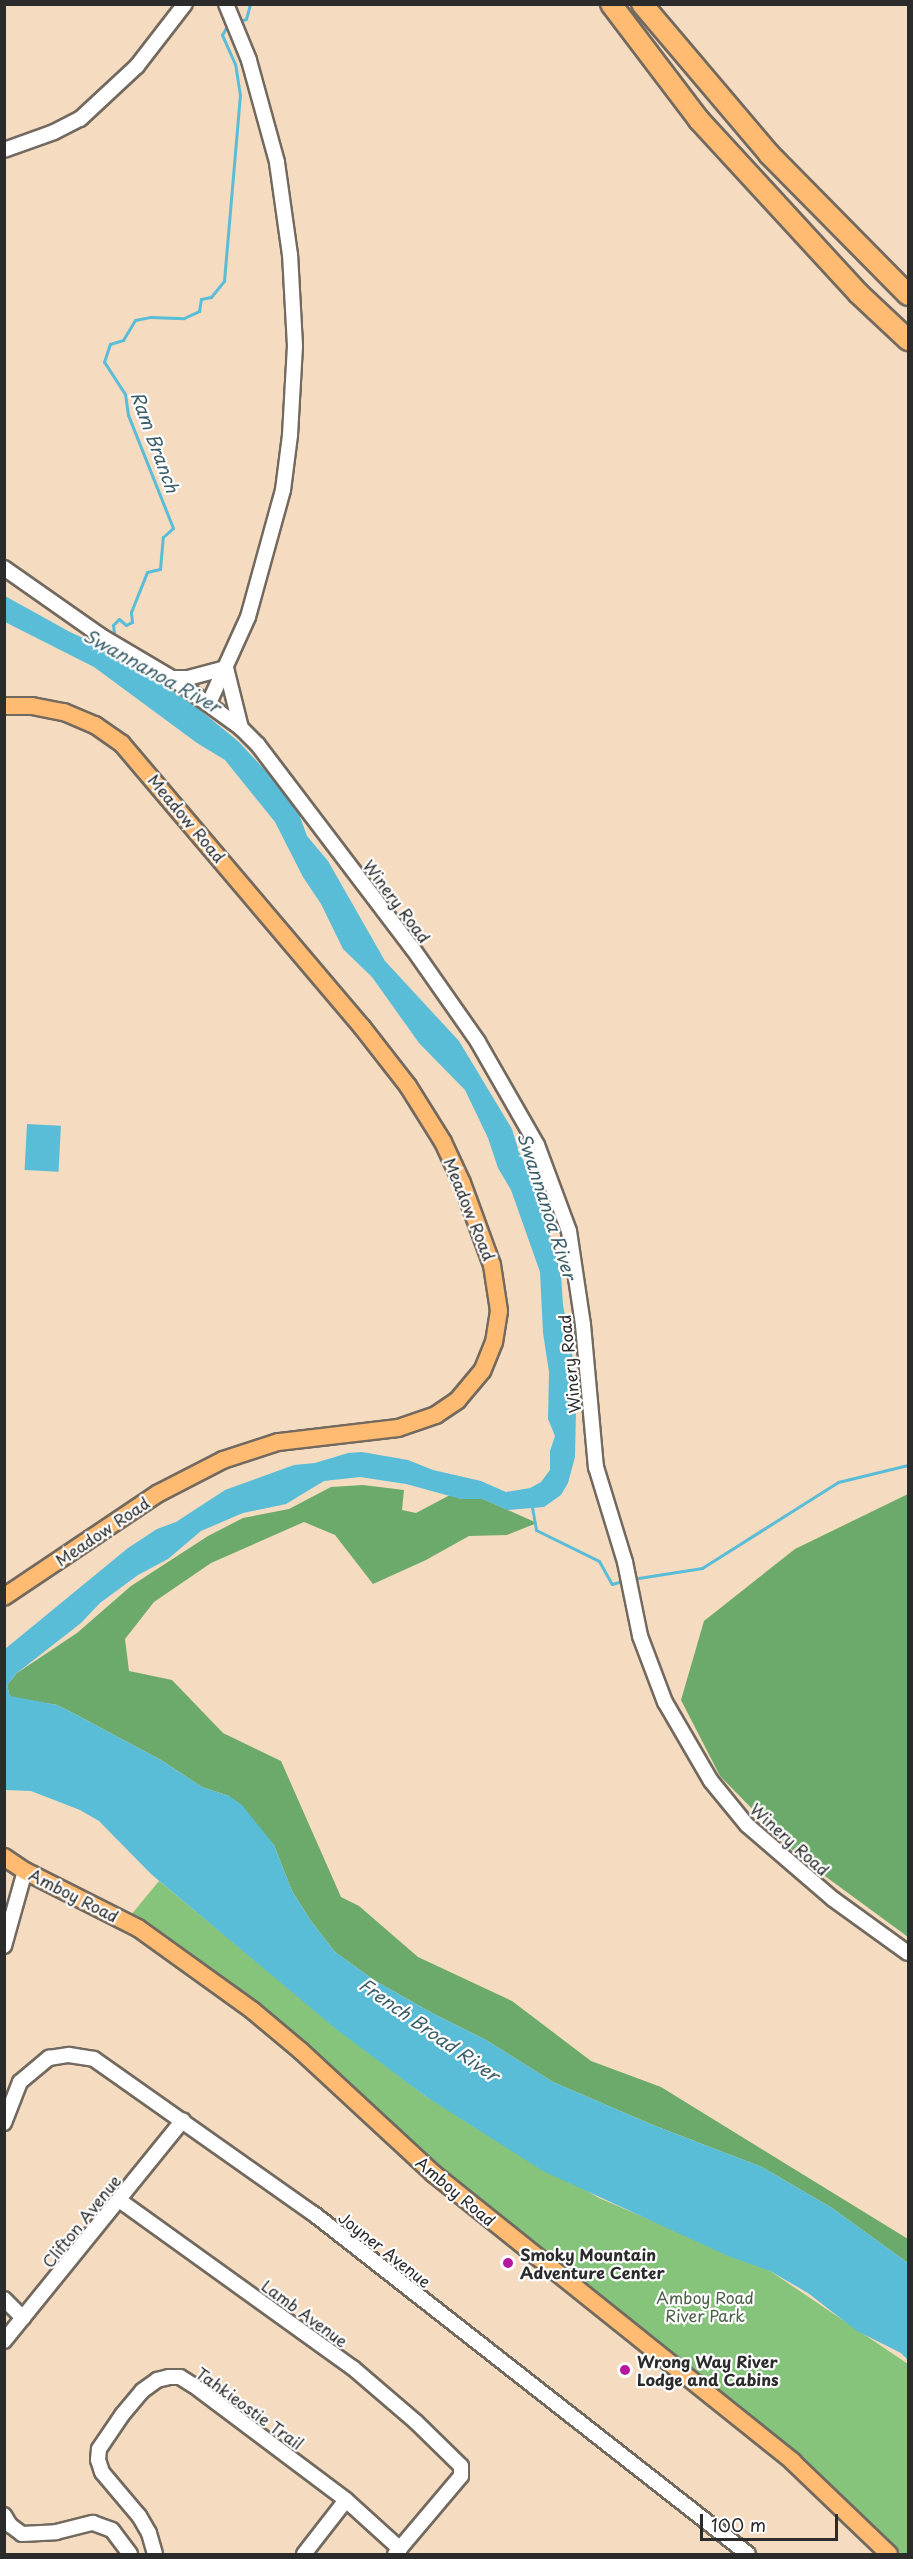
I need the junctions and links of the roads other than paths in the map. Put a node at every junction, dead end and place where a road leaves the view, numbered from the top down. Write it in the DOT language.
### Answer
graph roads {
  1 [pos="184,4"];
  2 [pos="226,4"];
  3 [pos="611,4"];
  4 [pos="642,4"];
  5 [pos="4,150"];
  6 [pos="909,295"];
  7 [pos="909,340"];
  8 [pos="4,568"];
  9 [pos="226,668"];
  10 [pos="172,678"];
  11 [pos="209,703"];
  12 [pos="11,706"];
  13 [pos="241,728"];
  14 [pos="4,1596"];
  15 [pos="4,1857"];
  16 [pos="25,1870"];
  17 [pos="4,1946"];
  18 [pos="909,1953"];
  19 [pos="183,2120"];
  20 [pos="4,2123"];
  21 [pos="119,2200"];
  22 [pos="4,2299"];
  23 [pos="24,2318"];
  24 [pos="4,2342"];
  25 [pos="346,2500"];
  26 [pos="4,2515"];
  27 [pos="397,2552"];
  28 [pos="127,2553"];
  29 [pos="155,2554"];
  30 [pos="304,2554"];
  31 [pos="748,2554"];
  32 [pos="889,2554"];
  1 -- 5 [label="street"];
  2 -- 9 [label="street"];
  3 -- 7 [label="highway"];
  4 -- 6 [label="highway"];
  8 -- 10 [label="street, Winery Road"];
  9 -- 10 [label="street"];
  9 -- 11 [label="street"];
  9 -- 13 [label="street"];
  10 -- 11 [label="street, Winery Road"];
  11 -- 13 [label="street, Winery Road"];
  12 -- 14 [label="main road, Meadow Road"];
  13 -- 18 [label="street, Winery Road"];
  15 -- 16 [label="main road, Amboy Road"];
  16 -- 17 [label="street"];
  16 -- 32 [label="main road, Amboy Road"];
  19 -- 20 [label="street, Joyner Avenue"];
  19 -- 21 [label="street, Clifton Avenue"];
  19 -- 31 [label="street, Joyner Avenue"];
  21 -- 23 [label="street, Clifton Avenue"];
  21 -- 27 [label="street, Lamb Avenue"];
  22 -- 23 [label="street"];
  23 -- 24 [label="street, Clifton Avenue"];
  25 -- 27 [label="street, Tahkieostie Trail"];
  25 -- 29 [label="street, Tahkieostie Trail"];
  25 -- 30 [label="street"];
  26 -- 28 [label="street"];
}
